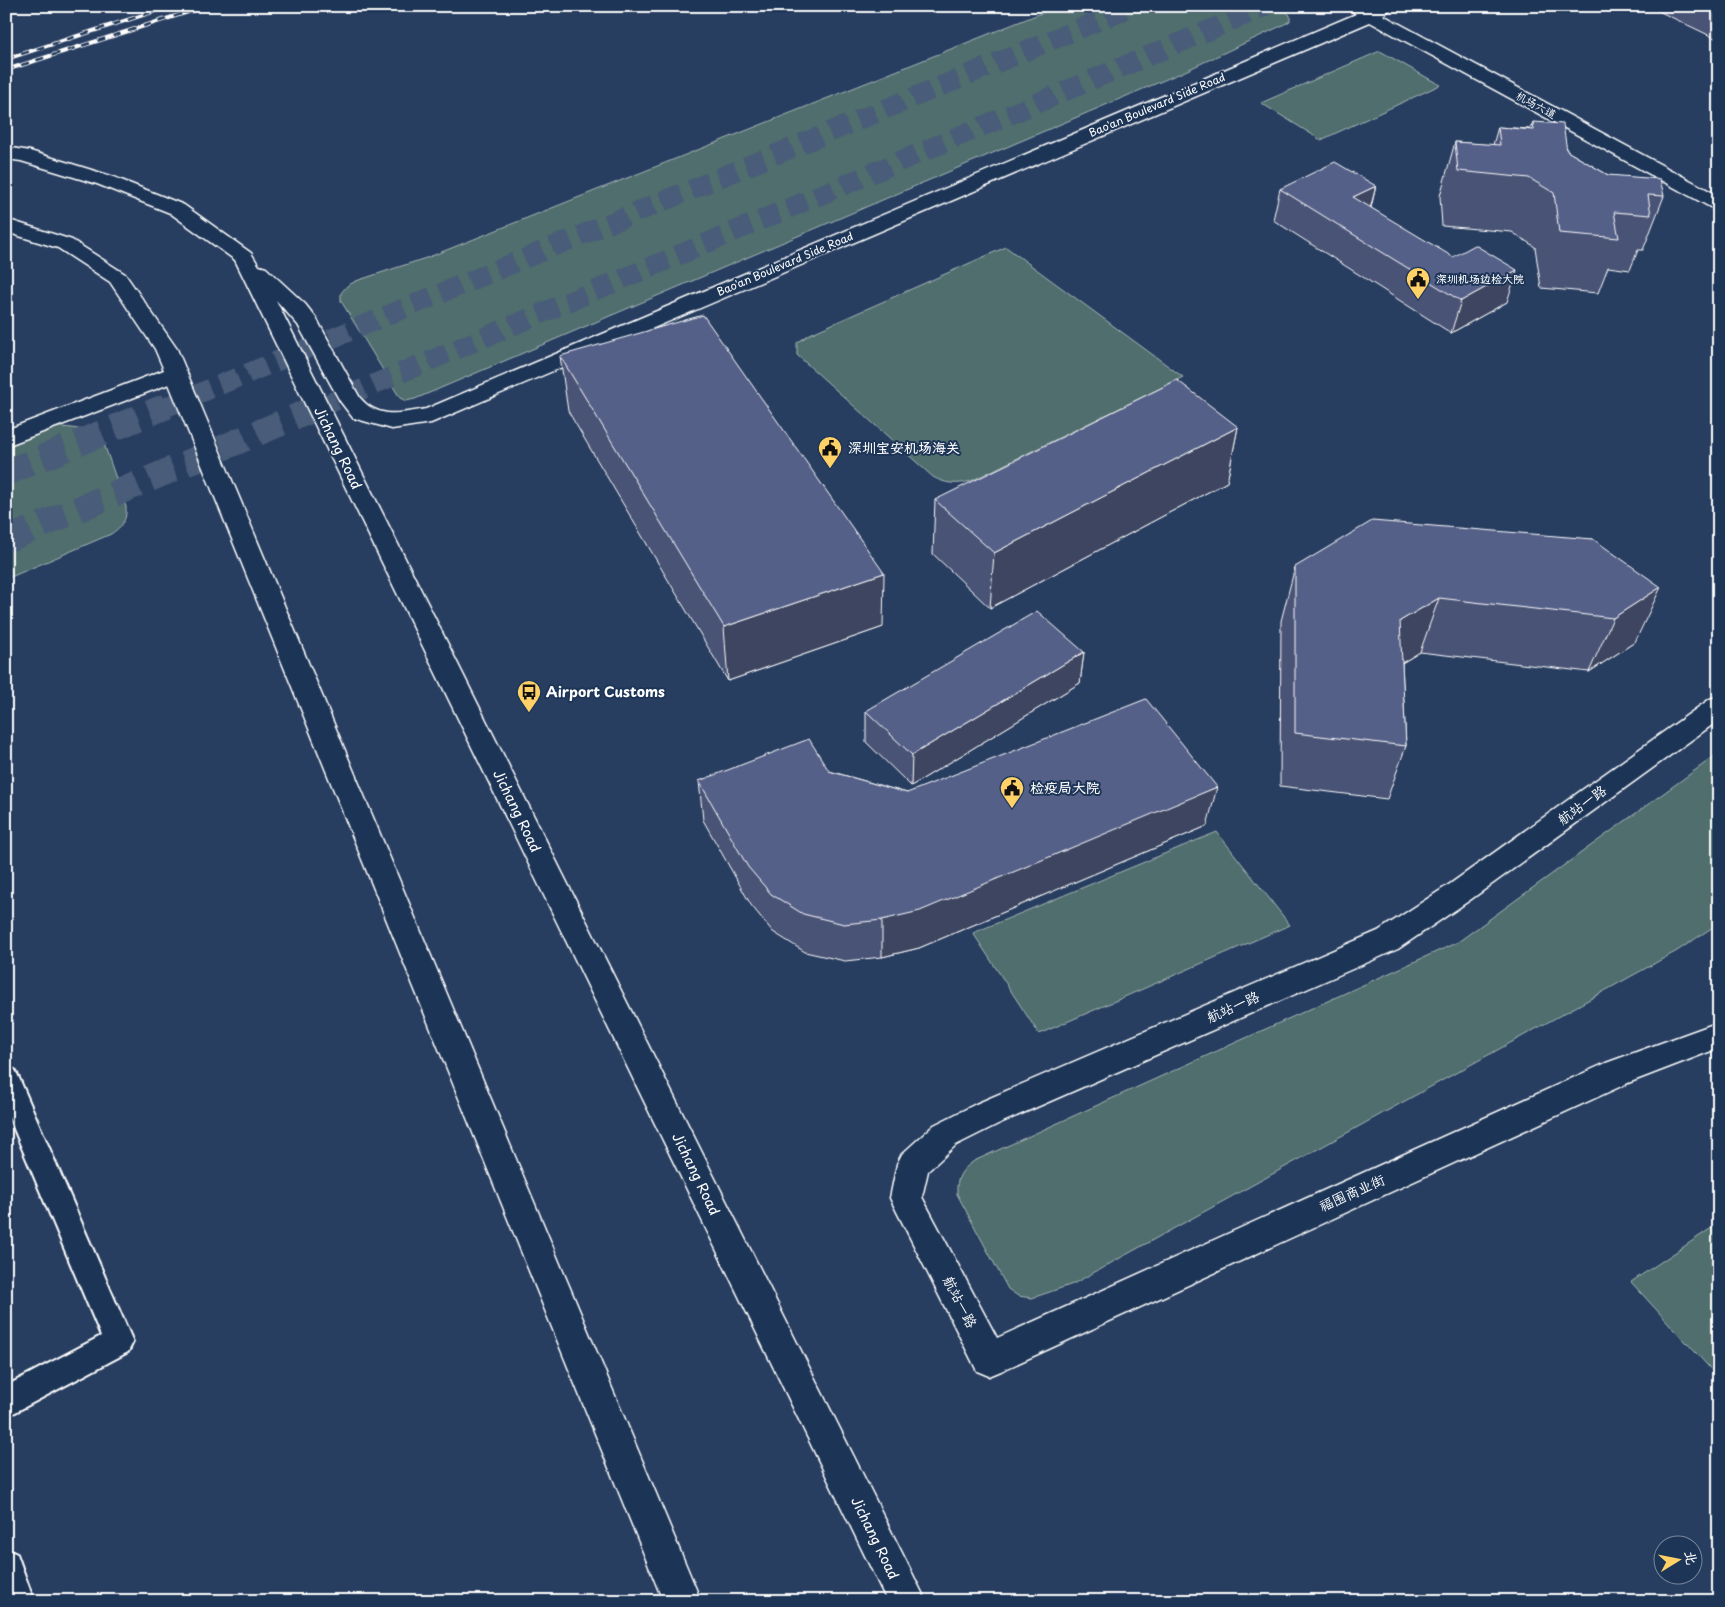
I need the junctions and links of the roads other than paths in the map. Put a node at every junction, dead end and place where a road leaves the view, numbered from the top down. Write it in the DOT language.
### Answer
graph roads {
  1 [pos="1370,9"];
  2 [pos="6,140"];
  3 [pos="15,154"];
  4 [pos="1719,204"];
  5 [pos="6,225"];
  6 [pos="244,256"];
  7 [pos="176,373"];
  8 [pos="6,439"];
  9 [pos="1719,706"];
  10 [pos="1719,1035"];
  11 [pos="6,1078"];
  12 [pos="989,1359"];
  13 [pos="6,1402"];
  14 [pos="6,1565"];
  15 [pos="18,1601"];
  16 [pos="682,1601"];
  17 [pos="907,1601"];
  1 -- 4 [label="main road, 机场六道"];
  1 -- 6 [label="main road, Bao'an Boulevard Side Road"];
  2 -- 3 [label="main road"];
  3 -- 6 [label="main road, Jichang Road"];
  5 -- 7 [label="main road"];
  6 -- 17 [label="main road, Jichang Road"];
  7 -- 8 [label="main road"];
  7 -- 16 [label="main road"];
  9 -- 12 [label="main road, 航站一路"];
  10 -- 12 [label="main road, 福围商业街"];
  11 -- 13 [label="lane"];
  14 -- 15 [label="lane"];
}
